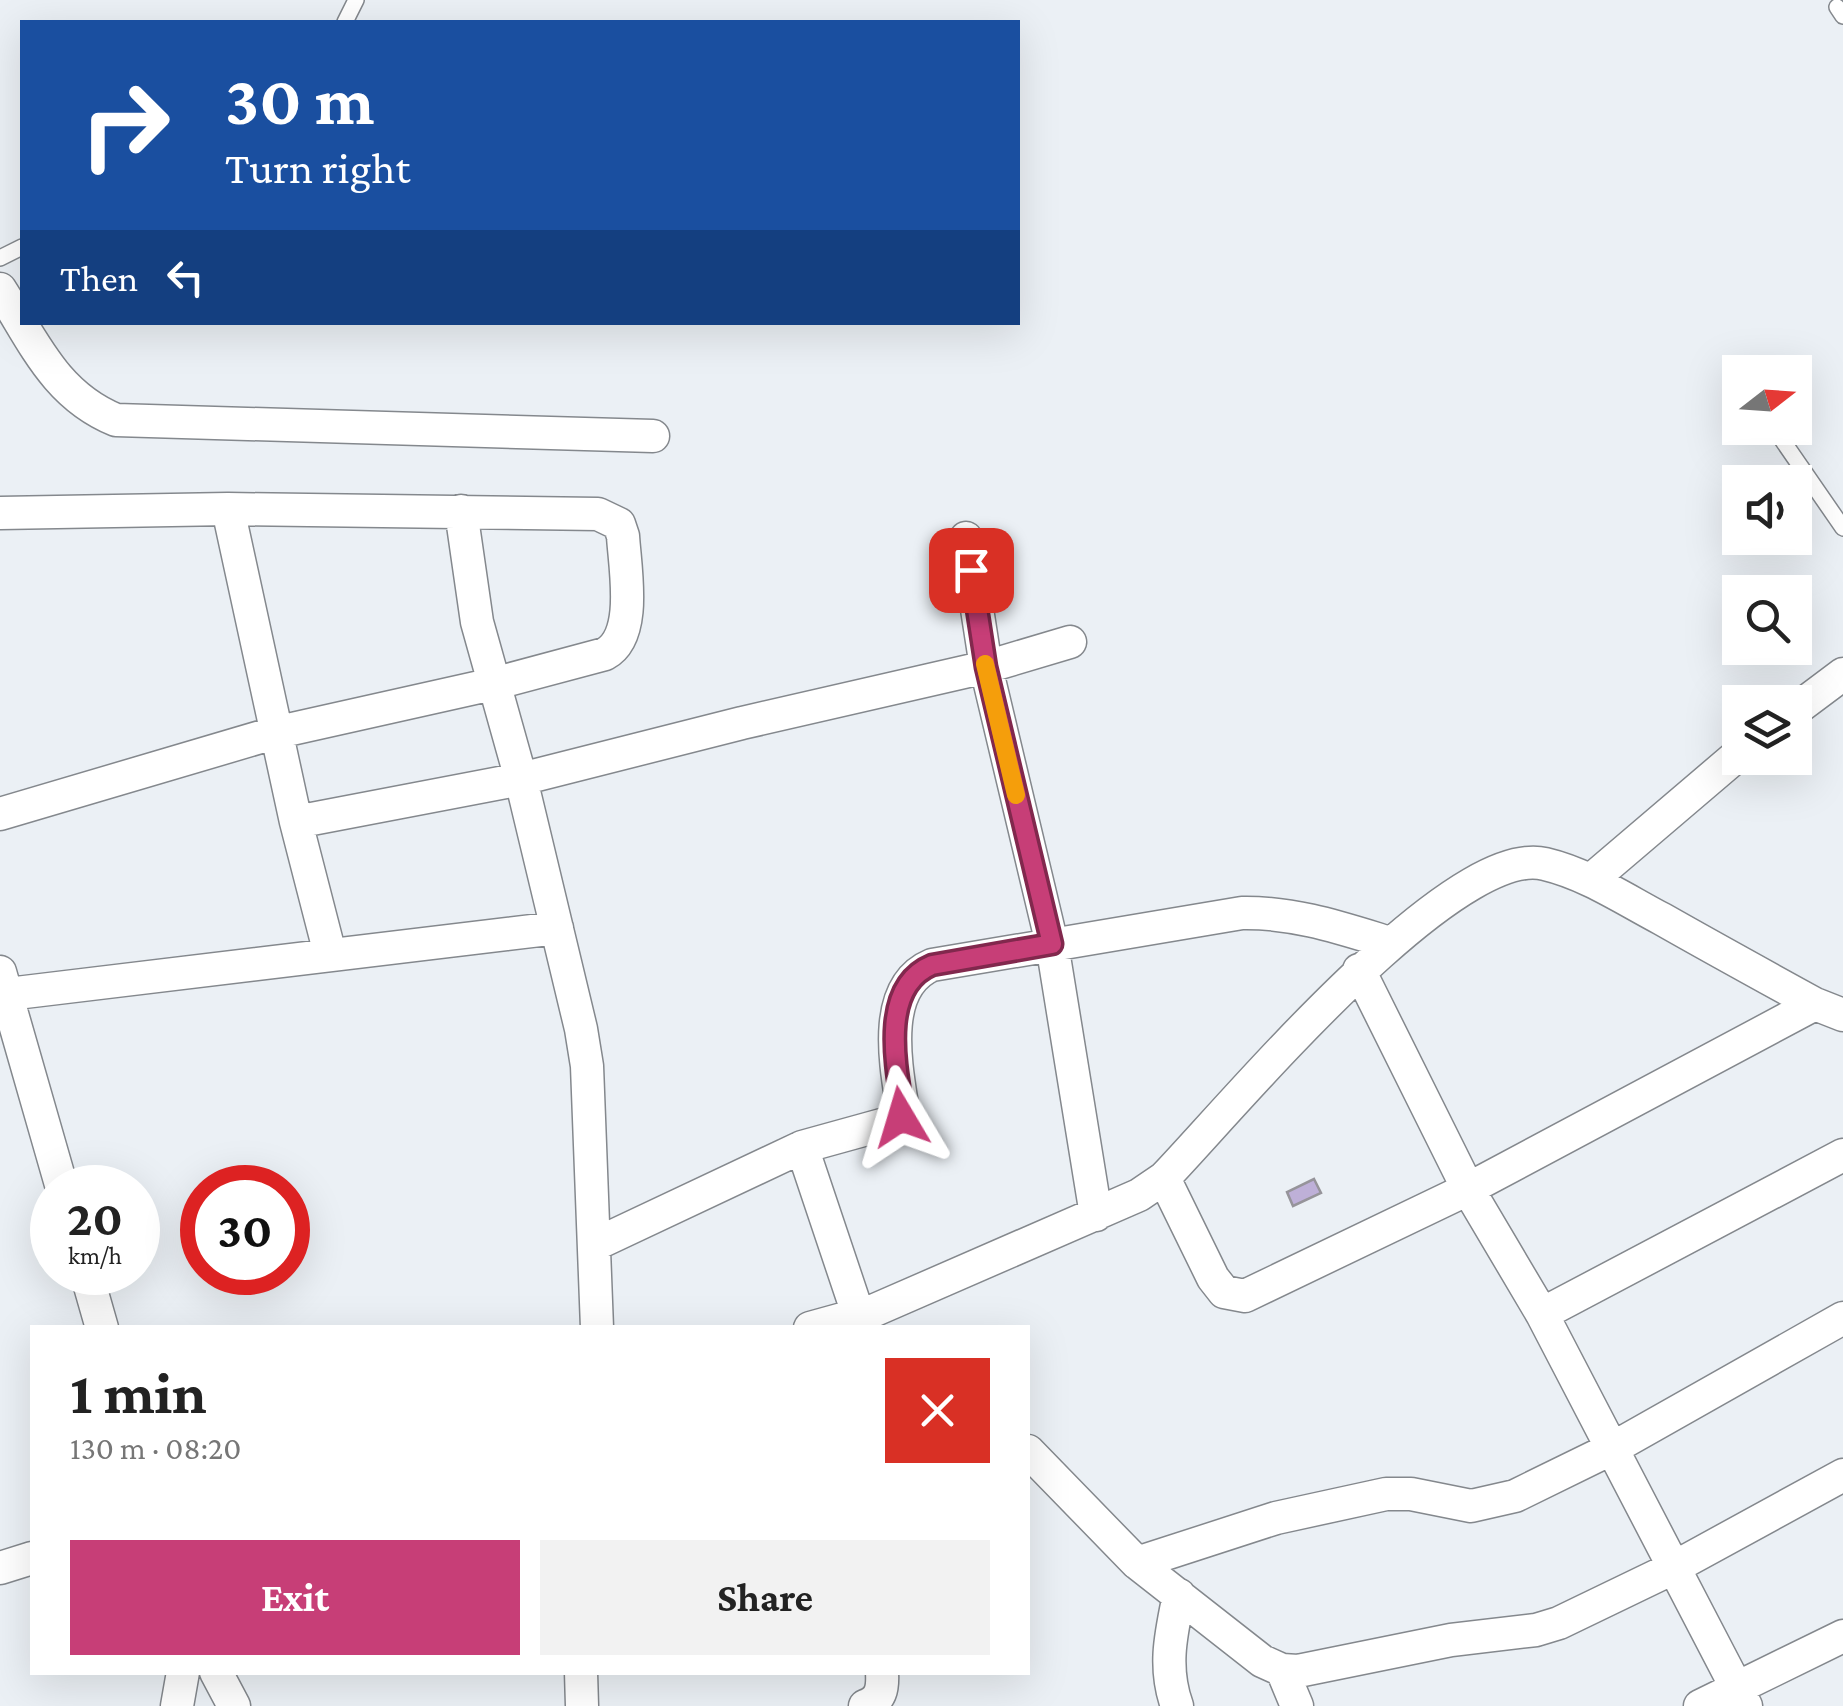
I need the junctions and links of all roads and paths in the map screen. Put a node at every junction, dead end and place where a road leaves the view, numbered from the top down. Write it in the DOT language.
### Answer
graph roads {
  1 [pos="0,289"];
  2 [pos="20,320"];
  3 [pos="23,325"];
  4 [pos="653,436"];
  5 [pos="1786,445"];
  6 [pos="228,509"];
  7 [pos="461,511"];
  8 [pos="0,513"];
  9 [pos="1843,528"];
  10 [pos="966,538"];
  11 [pos="1070,642"];
  12 [pos="986,667"];
  13 [pos="1843,674"];
  14 [pos="493,684"];
  15 [pos="1812,697"];
  16 [pos="274,733"];
  17 [pos="1722,768"];
  18 [pos="520,780"];
  19 [pos="0,814"];
  20 [pos="296,822"];
  21 [pos="1591,880"];
  22 [pos="557,928"];
  23 [pos="1052,944"];
  24 [pos="1390,944"];
  25 [pos="330,954"];
  26 [pos="1358,970"];
  27 [pos="6,1001"];
  28 [pos="1829,1010"];
  29 [pos="802,1147"];
  30 [pos="1843,1155"];
  31 [pos="55,1165"];
  32 [pos="1164,1178"];
  33 [pos="1468,1189"];
  34 [pos="1096,1215"];
  35 [pos="594,1245"];
  36 [pos="93,1295"];
  37 [pos="1542,1314"];
  38 [pos="877,1317"];
  39 [pos="1843,1318"];
  40 [pos="101,1325"];
  41 [pos="597,1325"];
  42 [pos="828,1325"];
  43 [pos="1613,1448"];
  44 [pos="1030,1453"];
  45 [pos="1843,1476"];
  46 [pos="30,1559"];
  47 [pos="1137,1562"];
  48 [pos="0,1568"];
  49 [pos="1673,1568"];
  50 [pos="1179,1595"];
  51 [pos="1843,1636"];
  52 [pos="1282,1670"];
  53 [pos="182,1675"];
  54 [pos="218,1675"];
  55 [pos="581,1675"];
  56 [pos="882,1675"];
  57 [pos="1742,1698"];
  58 [pos="177,1706"];
  59 [pos="234,1706"];
  60 [pos="582,1706"];
  61 [pos="865,1706"];
  62 [pos="1177,1706"];
  63 [pos="1296,1706"];
  64 [pos="1700,1706"];
  1 -- 2 [label="street"];
  3 -- 4 [label="street"];
  5 -- 9 [label="lane"];
  6 -- 7 [label="street"];
  6 -- 8 [label="street"];
  6 -- 16 [label="street"];
  7 -- 14 [label="street"];
  7 -- 14 [label="street"];
  10 -- 12 [label="street"];
  11 -- 12 [label="street"];
  12 -- 18 [label="street"];
  12 -- 23 [label="street"];
  13 -- 15 [label="street"];
  14 -- 16 [label="street"];
  14 -- 18 [label="street"];
  16 -- 19 [label="street"];
  16 -- 20 [label="street"];
  17 -- 21 [label="street"];
  18 -- 20 [label="street"];
  18 -- 22 [label="street"];
  20 -- 25 [label="street"];
  21 -- 24 [label="street"];
  21 -- 28 [label="street"];
  22 -- 25 [label="street"];
  22 -- 35 [label="street"];
  23 -- 24 [label="street"];
  23 -- 29 [label="street"];
  23 -- 34 [label="street"];
  24 -- 26 [label="street"];
  25 -- 27 [label="street"];
  26 -- 32 [label="street"];
  26 -- 33 [label="street"];
  27 -- 31 [label="street"];
  28 -- 33 [label="street"];
  29 -- 35 [label="street"];
  29 -- 38 [label="street"];
  30 -- 37 [label="street"];
  32 -- 33 [label="street"];
  32 -- 34 [label="street"];
  33 -- 37 [label="street"];
  34 -- 38 [label="street"];
  35 -- 41 [label="street"];
  36 -- 40 [label="street"];
  37 -- 43 [label="street"];
  38 -- 42 [label="street"];
  39 -- 43 [label="street"];
  43 -- 47 [label="street"];
  43 -- 49 [label="street"];
  44 -- 47 [label="street"];
  45 -- 49 [label="street"];
  46 -- 48 [label="street"];
  47 -- 50 [label="street"];
  49 -- 52 [label="street"];
  49 -- 57 [label="street"];
  50 -- 52 [label="street"];
  50 -- 62 [label="street"];
  51 -- 57 [label="street"];
  52 -- 63 [label="street"];
  53 -- 58 [label="street"];
  54 -- 59 [label="street"];
  55 -- 60 [label="street"];
  56 -- 61 [label="street"];
  57 -- 64 [label="street"];
}
